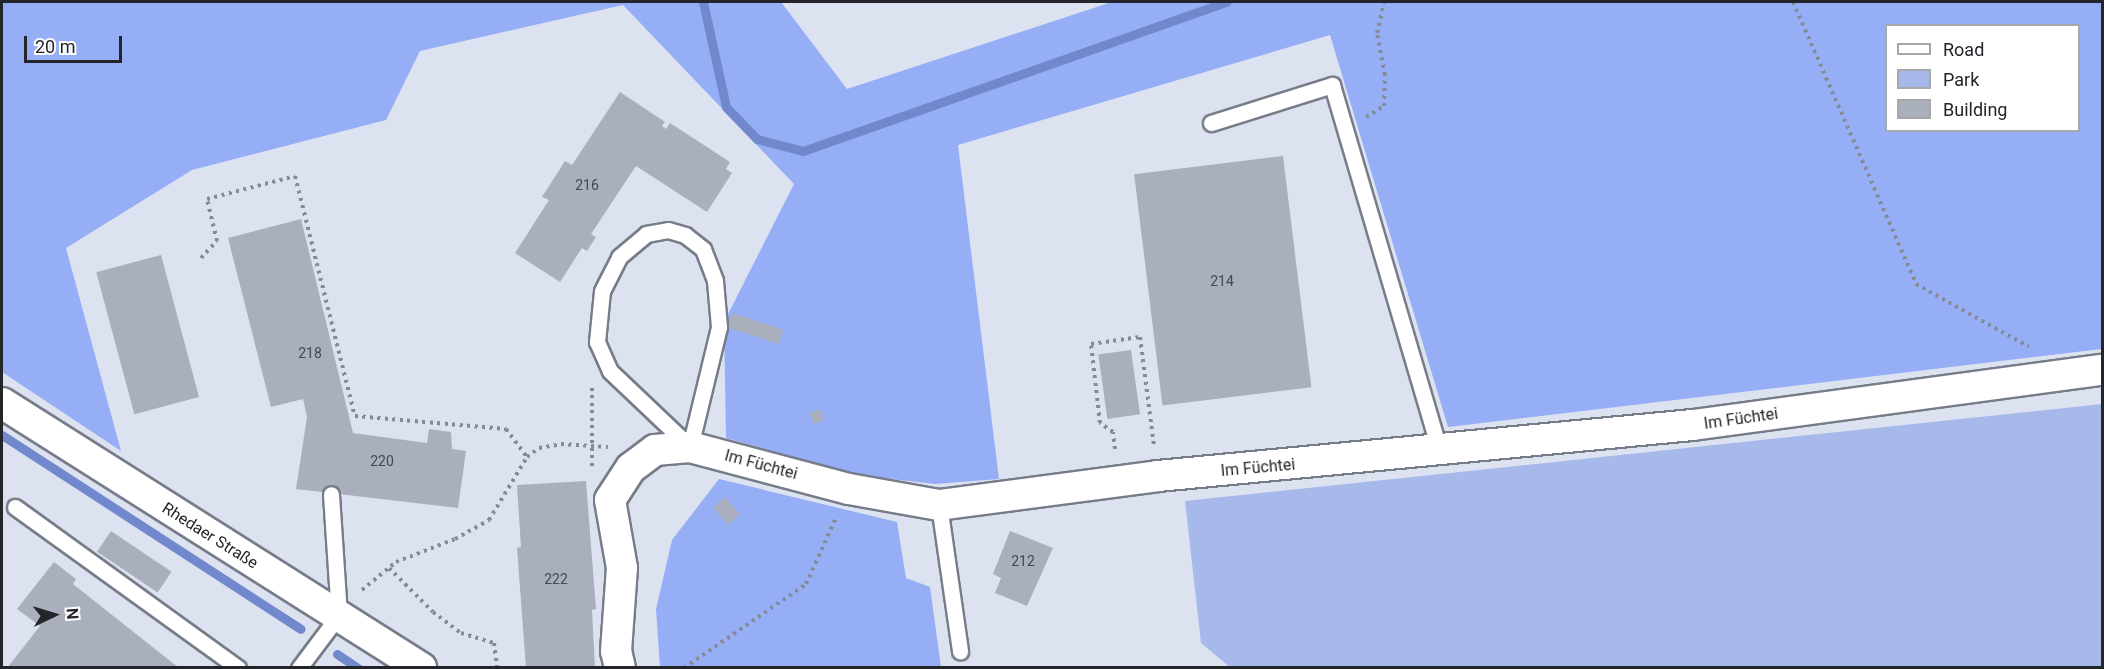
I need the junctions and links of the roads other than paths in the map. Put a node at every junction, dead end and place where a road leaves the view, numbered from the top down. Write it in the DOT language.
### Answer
graph roads {
  1 [pos="1211,123"];
  2 [pos="2090,371"];
  3 [pos="2,403"];
  4 [pos="690,447"];
  5 [pos="1440,452"];
  6 [pos="331,494"];
  7 [pos="939,505"];
  8 [pos="15,507"];
  9 [pos="342,617"];
  10 [pos="960,651"];
  11 [pos="238,668"];
  12 [pos="299,668"];
  13 [pos="421,668"];
  14 [pos="620,668"];
  1 -- 5 [label="lane"];
  2 -- 5 [label="street, Im Füchtei"];
  3 -- 9 [label="street, Rhedaer Straße"];
  4 -- 4 [label="lane"];
  4 -- 7 [label="street, Im Füchtei"];
  4 -- 14 [label="street, Im Füchtei"];
  5 -- 7 [label="street, Im Füchtei"];
  6 -- 9 [label="lane"];
  7 -- 10 [label="lane"];
  8 -- 11 [label="lane"];
  9 -- 12 [label="lane"];
  9 -- 13 [label="street, Rhedaer Straße"];
}
